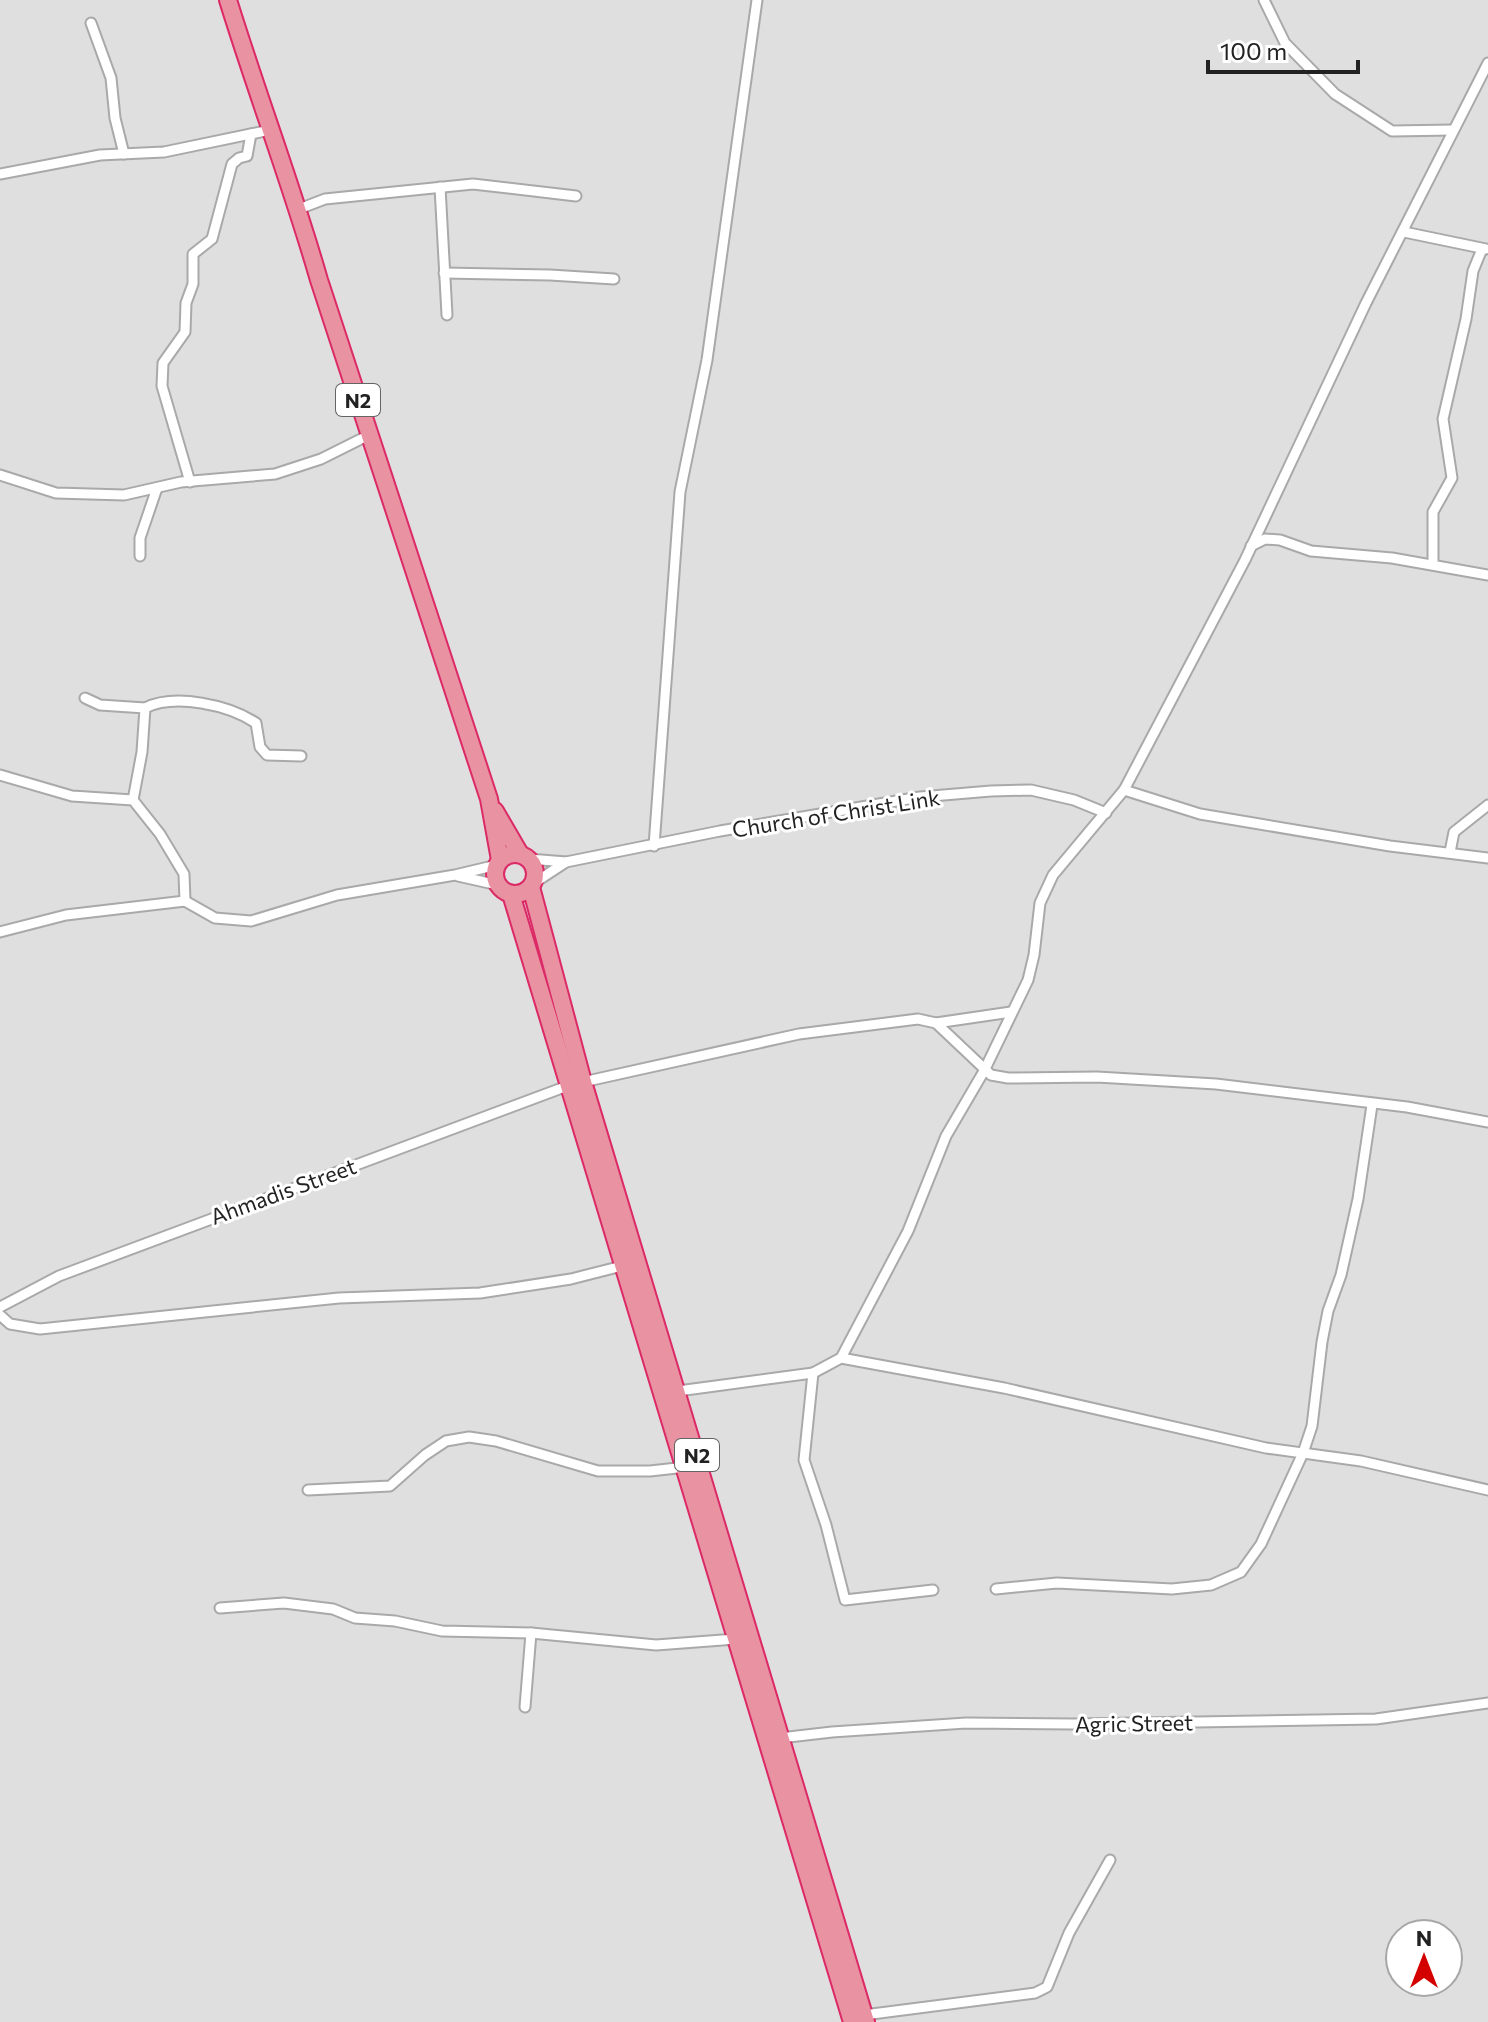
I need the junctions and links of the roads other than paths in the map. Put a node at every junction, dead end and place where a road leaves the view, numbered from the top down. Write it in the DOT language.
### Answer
graph roads {
  1 [pos="228,0"];
  2 [pos="757,0"];
  3 [pos="1264,0"];
  4 [pos="91,23"];
  5 [pos="1488,63"];
  6 [pos="270,130"];
  7 [pos="1453,130"];
  8 [pos="251,134"];
  9 [pos="124,154"];
  10 [pos="0,174"];
  11 [pos="440,187"];
  12 [pos="576,196"];
  13 [pos="299,209"];
  14 [pos="1404,232"];
  15 [pos="1485,249"];
  16 [pos="444,273"];
  17 [pos="614,279"];
  18 [pos="447,315"];
  19 [pos="369,435"];
  20 [pos="0,475"];
  21 [pos="190,482"];
  22 [pos="157,488"];
  23 [pos="1251,546"];
  24 [pos="140,556"];
  25 [pos="1433,564"];
  26 [pos="1488,575"];
  27 [pos="85,698"];
  28 [pos="145,708"];
  29 [pos="301,756"];
  30 [pos="0,775"];
  31 [pos="1124,790"];
  32 [pos="489,799"];
  33 [pos="133,800"];
  34 [pos="1488,805"];
  35 [pos="1106,813"];
  36 [pos="654,846"];
  37 [pos="1450,852"];
  38 [pos="524,856"];
  39 [pos="1488,858"];
  40 [pos="498,862"];
  41 [pos="566,862"];
  42 [pos="455,875"];
  43 [pos="532,885"];
  44 [pos="505,889"];
  45 [pos="185,901"];
  46 [pos="0,932"];
  47 [pos="1011,1012"];
  48 [pos="936,1023"];
  49 [pos="984,1071"];
  50 [pos="577,1084"];
  51 [pos="1372,1105"];
  52 [pos="1488,1122"];
  53 [pos="622,1266"];
  54 [pos="0,1307"];
  55 [pos="0,1315"];
  56 [pos="841,1358"];
  57 [pos="813,1373"];
  58 [pos="678,1391"];
  59 [pos="1303,1453"];
  60 [pos="686,1467"];
  61 [pos="308,1490"];
  62 [pos="1488,1490"];
  63 [pos="996,1589"];
  64 [pos="933,1590"];
  65 [pos="220,1608"];
  66 [pos="531,1633"];
  67 [pos="736,1639"];
  68 [pos="1488,1703"];
  69 [pos="525,1707"];
  70 [pos="774,1740"];
  71 [pos="1110,1860"];
  72 [pos="861,2020"];
  1 -- 6 [label="highway, N2"];
  2 -- 36 [label="street"];
  3 -- 7 [label="street"];
  4 -- 9 [label="street"];
  5 -- 7 [label="street"];
  6 -- 8 [label="street"];
  6 -- 13 [label="highway, N2"];
  7 -- 14 [label="street"];
  8 -- 9 [label="street"];
  8 -- 21 [label="street"];
  9 -- 10 [label="street"];
  11 -- 12 [label="street"];
  11 -- 13 [label="street"];
  11 -- 16 [label="street"];
  13 -- 19 [label="highway, N2"];
  14 -- 15 [label="street"];
  14 -- 23 [label="street"];
  15 -- 25 [label="street"];
  16 -- 17 [label="street"];
  16 -- 18 [label="street"];
  19 -- 21 [label="street"];
  19 -- 32 [label="highway, N2"];
  20 -- 22 [label="street"];
  21 -- 22 [label="street"];
  22 -- 24 [label="street"];
  23 -- 25 [label="street"];
  23 -- 31 [label="street"];
  25 -- 26 [label="street"];
  27 -- 28 [label="street"];
  28 -- 29 [label="street"];
  28 -- 33 [label="street"];
  30 -- 33 [label="street"];
  31 -- 35 [label="street"];
  31 -- 37 [label="street"];
  32 -- 38 [label="highway, N2"];
  32 -- 40 [label="highway, N2"];
  33 -- 45 [label="street"];
  34 -- 37 [label="street"];
  35 -- 36 [label="street, Church of Christ Link"];
  35 -- 47 [label="street"];
  36 -- 41 [label="street, Church of Christ Link"];
  37 -- 39 [label="street"];
  38 -- 40 [label="highway"];
  38 -- 41 [label="street, Church of Christ Link"];
  38 -- 43 [label="highway"];
  40 -- 42 [label="street"];
  40 -- 44 [label="highway"];
  41 -- 43 [label="street, Church of Christ Link"];
  42 -- 44 [label="street"];
  42 -- 45 [label="street"];
  43 -- 44 [label="highway"];
  43 -- 50 [label="highway, N2"];
  44 -- 50 [label="highway, N2"];
  45 -- 46 [label="street"];
  47 -- 48 [label="street, Ahmadis Street"];
  47 -- 49 [label="street"];
  48 -- 49 [label="street"];
  48 -- 50 [label="street, Ahmadis Street"];
  49 -- 51 [label="street"];
  49 -- 56 [label="street"];
  50 -- 53 [label="highway, N2"];
  50 -- 54 [label="street, Ahmadis Street"];
  50 -- 58 [label="highway, N2"];
  51 -- 52 [label="street"];
  51 -- 59 [label="street"];
  53 -- 55 [label="street"];
  53 -- 60 [label="highway, N2"];
  56 -- 57 [label="street"];
  56 -- 59 [label="street"];
  57 -- 58 [label="street"];
  57 -- 64 [label="street"];
  58 -- 70 [label="highway, N2"];
  59 -- 62 [label="street"];
  59 -- 63 [label="street"];
  60 -- 61 [label="street"];
  60 -- 67 [label="highway, N2"];
  65 -- 66 [label="street"];
  66 -- 67 [label="street"];
  66 -- 69 [label="street"];
  67 -- 70 [label="highway, N2"];
  68 -- 70 [label="street, Agric Street"];
  70 -- 72 [label="highway, N2"];
  71 -- 72 [label="street"];
}
